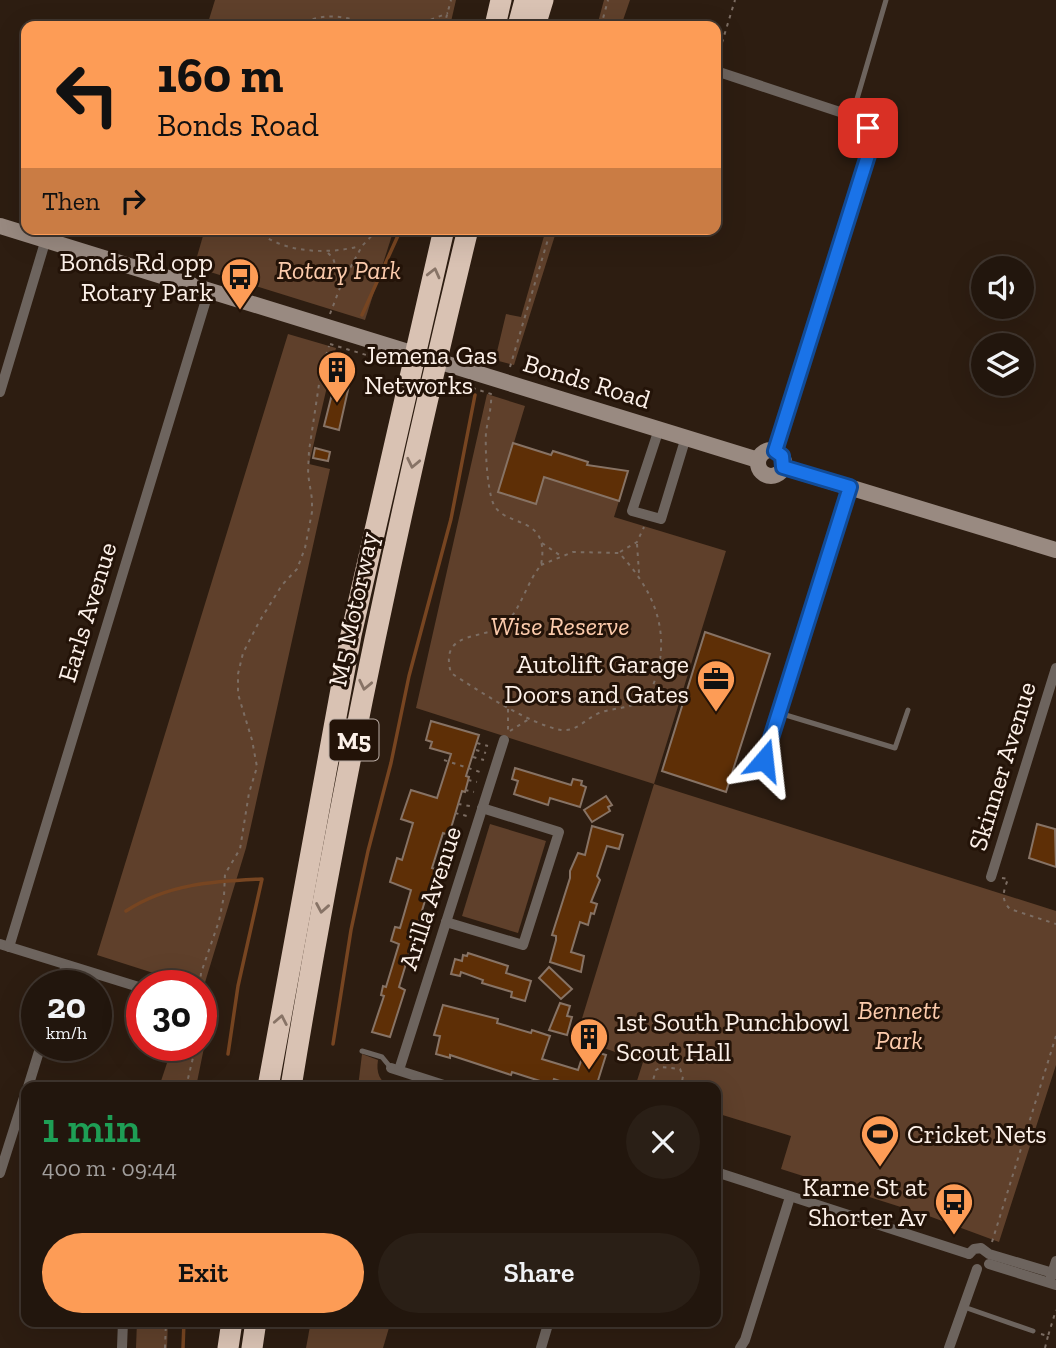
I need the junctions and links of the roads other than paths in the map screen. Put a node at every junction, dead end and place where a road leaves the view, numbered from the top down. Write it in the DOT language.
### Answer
graph roads {
  1 [pos="525,0"];
  2 [pos="543,0"];
  3 [pos="886,0"];
  4 [pos="519,21"];
  5 [pos="537,21"];
  6 [pos="721,73"];
  7 [pos="852,116"];
  8 [pos="0,226"];
  9 [pos="21,230"];
  10 [pos="48,235"];
  11 [pos="443,235"];
  12 [pos="467,235"];
  13 [pos="471,235"];
  14 [pos="209,290"];
  15 [pos="445,323"];
  16 [pos="0,392"];
  17 [pos="659,429"];
  18 [pos="686,437"];
  19 [pos="775,451"];
  20 [pos="758,460"];
  21 [pos="783,467"];
  22 [pos="850,487"];
  23 [pos="1056,550"];
  24 [pos="1056,668"];
  25 [pos="908,710"];
  26 [pos="779,713"];
  27 [pos="506,736"];
  28 [pos="764,760"];
  29 [pos="482,808"];
  30 [pos="991,877"];
  31 [pos="446,922"];
  32 [pos="4,945"];
  33 [pos="66,965"];
  34 [pos="64,970"];
  35 [pos="126,983"];
  36 [pos="362,1051"];
  37 [pos="36,1061"];
  38 [pos="395,1069"];
  39 [pos="29,1082"];
  40 [pos="269,1082"];
  41 [pos="292,1082"];
  42 [pos="435,1082"];
  43 [pos="21,1108"];
  44 [pos="0,1173"];
  45 [pos="721,1174"];
  46 [pos="790,1196"];
  47 [pos="970,1254"];
  48 [pos="989,1259"];
  49 [pos="1056,1261"];
  50 [pos="977,1269"];
  51 [pos="1053,1279"];
  52 [pos="964,1307"];
  53 [pos="122,1327"];
  54 [pos="231,1327"];
  55 [pos="255,1327"];
  56 [pos="547,1327"];
  57 [pos="1033,1331"];
  58 [pos="122,1348"];
  59 [pos="228,1348"];
  60 [pos="252,1348"];
  61 [pos="541,1348"];
  62 [pos="740,1348"];
  63 [pos="949,1348"];
  1 -- 4 [label="highway"];
  2 -- 5 [label="highway"];
  3 -- 7 [label="lane"];
  6 -- 7 [label="street"];
  7 -- 19 [label="street"];
  8 -- 9 [label="main road, Bonds Road"];
  10 -- 14 [label="main road, Bonds Road"];
  10 -- 16 [label="street"];
  40 -- 11 [label="highway, M5 Motorway / M5, one-way"];
  12 -- 15 [label="highway, M5 Motorway / M5"];
  13 -- 15 [label="highway, M5"];
  14 -- 17 [label="main road, Bonds Road"];
  14 -- 32 [label="street, Earls Avenue"];
  15 -- 41 [label="highway, M5 Motorway / M5, one-way"];
  17 -- 18 [label="main road, Bonds Road"];
  17 -- 18 [label="street"];
  18 -- 20 [label="main road, Bonds Road"];
  19 -- 20 [label="main road"];
  19 -- 21 [label="main road"];
  20 -- 21 [label="main road"];
  21 -- 22 [label="main road"];
  22 -- 23 [label="main road"];
  22 -- 26 [label="street"];
  24 -- 30 [label="street, Skinner Avenue"];
  25 -- 26 [label="lane"];
  26 -- 28 [label="street"];
  27 -- 29 [label="street, Arilla Avenue"];
  29 -- 31 [label="street, Arilla Avenue"];
  29 -- 31 [label="street"];
  31 -- 38 [label="street, Arilla Avenue"];
  32 -- 33 [label="street"];
  33 -- 34 [label="street"];
  33 -- 35 [label="street"];
  36 -- 38 [label="lane"];
  37 -- 39 [label="street"];
  38 -- 42 [label="street"];
  43 -- 44 [label="street"];
  45 -- 46 [label="street"];
  46 -- 47 [label="street"];
  46 -- 62 [label="street"];
  47 -- 48 [label="street"];
  47 -- 50 [label="street"];
  48 -- 50 [label="street"];
  48 -- 51 [label="street"];
  49 -- 51 [label="street"];
  50 -- 52 [label="street"];
  52 -- 57 [label="lane"];
  52 -- 63 [label="street"];
  53 -- 58 [label="street"];
  54 -- 59 [label="highway"];
  55 -- 60 [label="highway"];
  56 -- 61 [label="street"];
}
